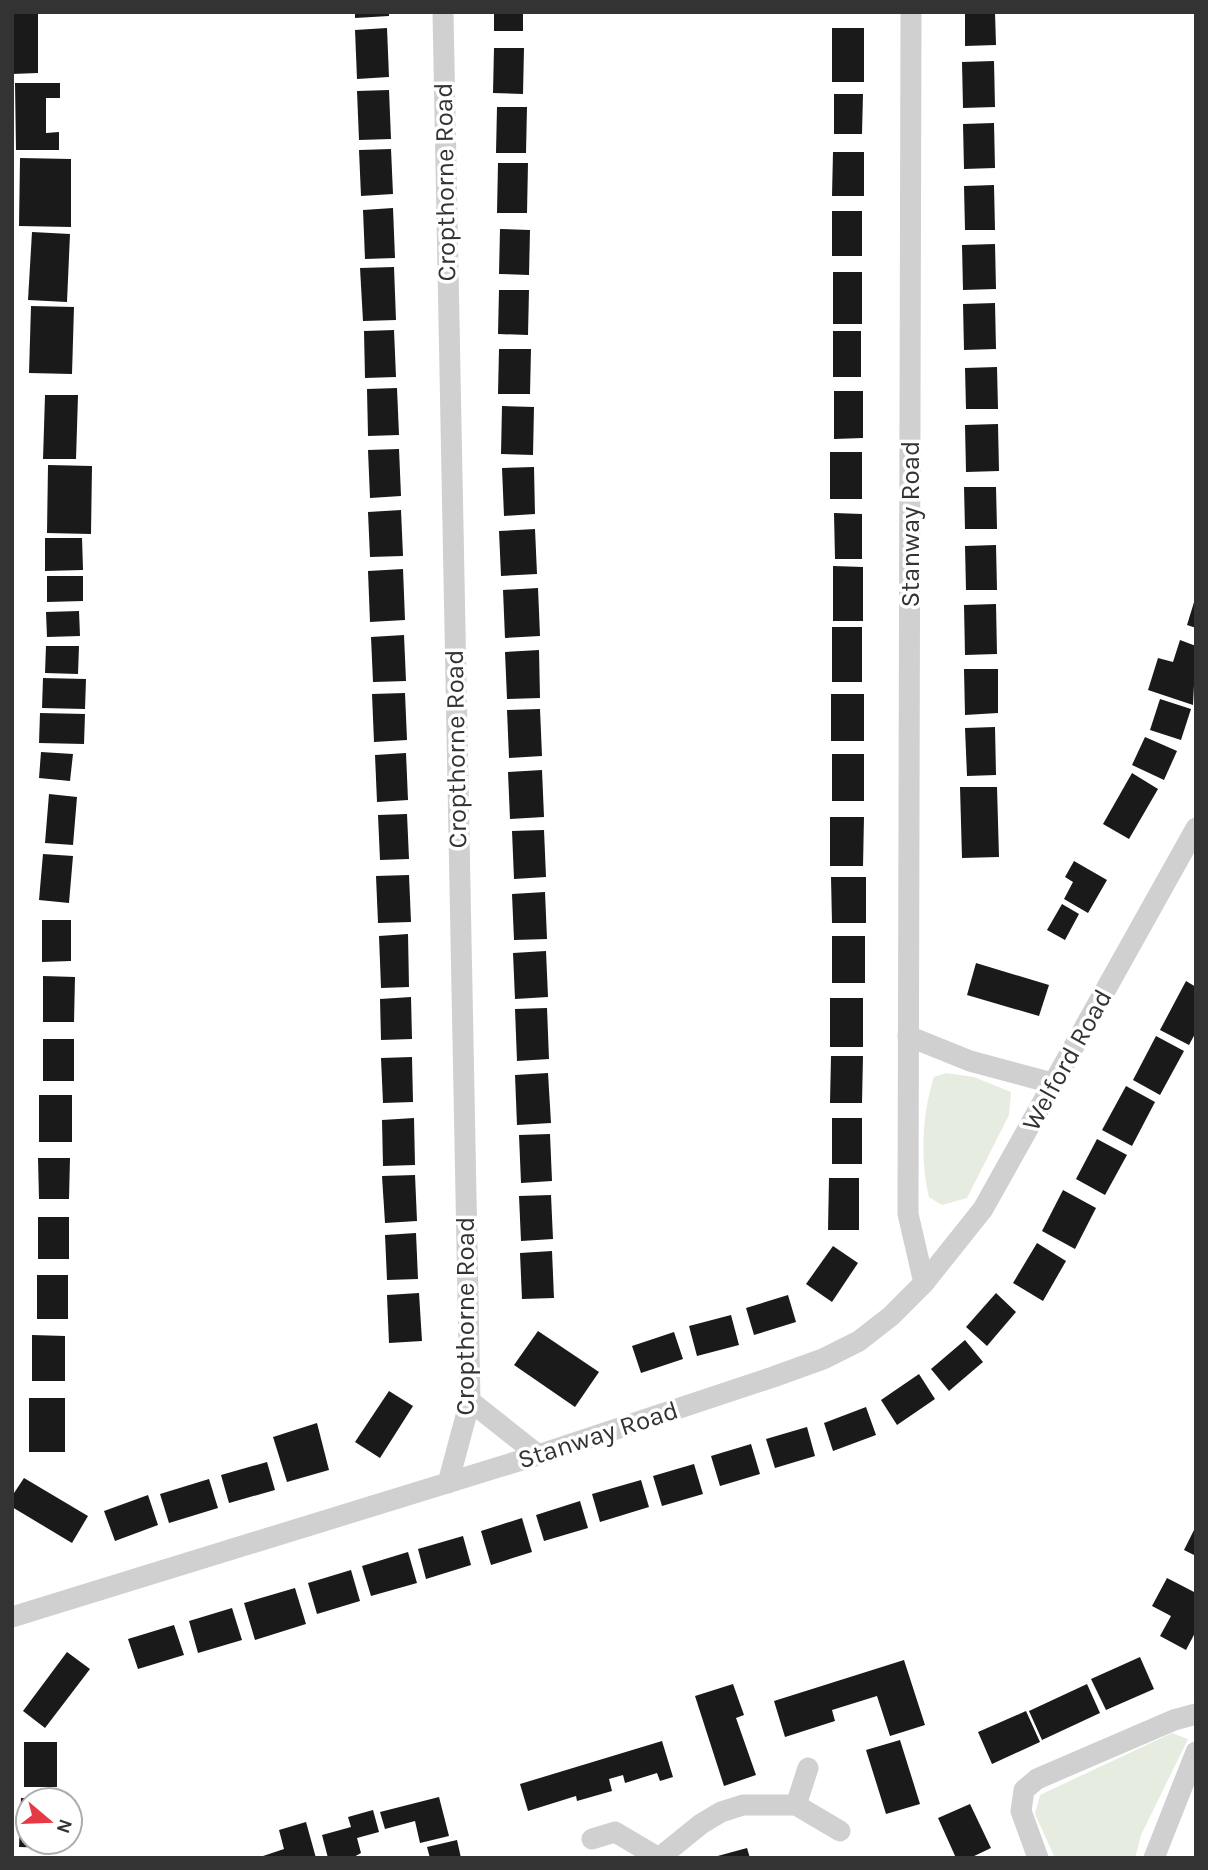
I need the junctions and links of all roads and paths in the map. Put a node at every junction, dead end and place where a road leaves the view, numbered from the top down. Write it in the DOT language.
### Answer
graph roads {
  1 [pos="443,12"];
  2 [pos="911,12"];
  3 [pos="1196,828"];
  4 [pos="908,1036"];
  5 [pos="1052,1083"];
  6 [pos="924,1283"];
  7 [pos="470,1401"];
  8 [pos="538,1455"];
  9 [pos="447,1483"];
  10 [pos="12,1617"];
  11 [pos="1196,1714"];
  12 [pos="1196,1752"];
  13 [pos="808,1768"];
  14 [pos="796,1805"];
  15 [pos="839,1831"];
  16 [pos="592,1839"];
  17 [pos="659,1858"];
  18 [pos="1038,1858"];
  19 [pos="1154,1858"];
  1 -- 7 [label="street, Cropthorne Road"];
  2 -- 4 [label="street, Stanway Road"];
  3 -- 5 [label="street, Welford Road"];
  4 -- 5 [label="street"];
  4 -- 6 [label="street, Stanway Road"];
  5 -- 6 [label="street, Welford Road"];
  6 -- 8 [label="street, Stanway Road"];
  7 -- 8 [label="street"];
  7 -- 9 [label="street, Cropthorne Road"];
  8 -- 9 [label="street, Stanway Road"];
  9 -- 10 [label="street, Stanway Road"];
  11 -- 18 [label="street"];
  12 -- 19 [label="street"];
  13 -- 14 [label="street"];
  14 -- 15 [label="street"];
  14 -- 17 [label="street"];
  16 -- 17 [label="street"];
}
